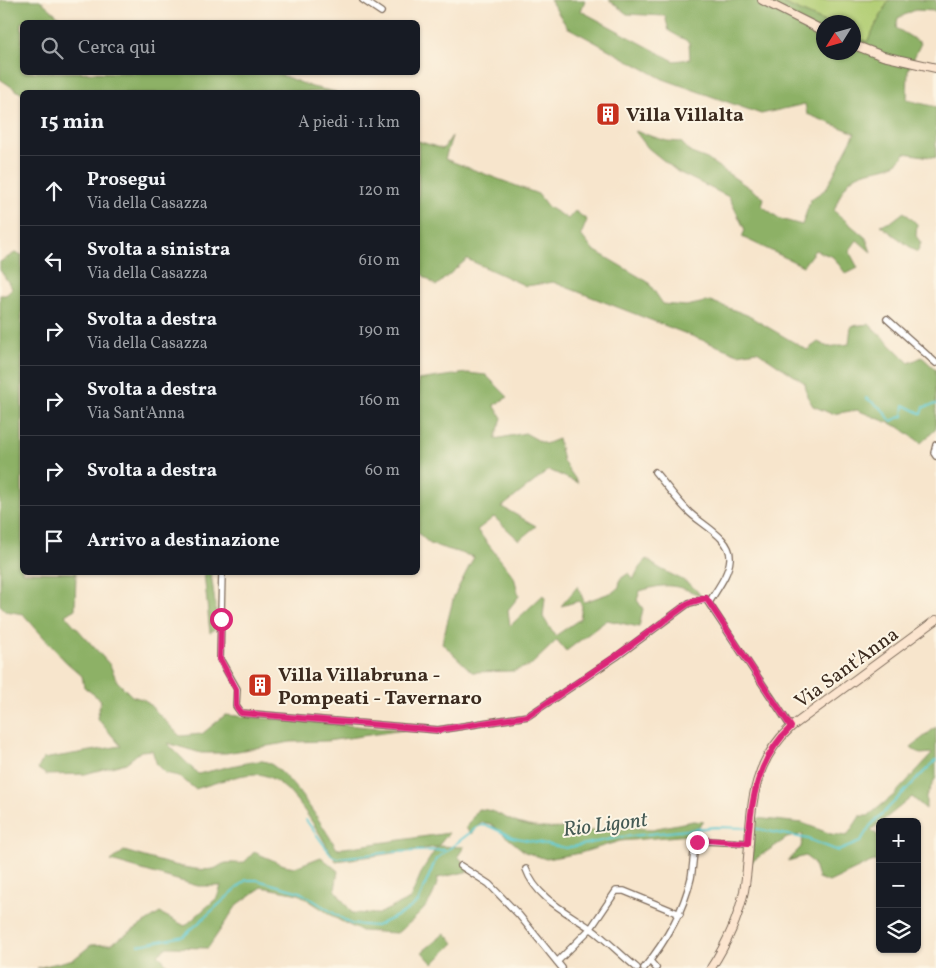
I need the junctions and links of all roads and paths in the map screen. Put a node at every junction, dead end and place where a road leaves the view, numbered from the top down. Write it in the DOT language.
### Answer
graph roads {
  1 [pos="362,0"];
  2 [pos="762,0"];
  3 [pos="381,12"];
  4 [pos="816,27"];
  5 [pos="861,48"];
  6 [pos="936,68"];
  7 [pos="887,319"];
  8 [pos="936,363"];
  9 [pos="936,445"];
  10 [pos="936,456"];
  11 [pos="655,472"];
  12 [pos="222,575"];
  13 [pos="710,601"];
  14 [pos="936,620"];
  15 [pos="791,727"];
  16 [pos="748,843"];
  17 [pos="460,866"];
  18 [pos="526,869"];
  19 [pos="680,914"];
  20 [pos="591,928"];
  21 [pos="650,961"];
  22 [pos="557,962"];
  23 [pos="562,968"];
  24 [pos="636,968"];
  25 [pos="644,968"];
  26 [pos="656,968"];
  27 [pos="711,968"];
  1 -- 3 [label="street"];
  2 -- 4 [label="main road"];
  5 -- 6 [label="main road"];
  7 -- 8 [label="street"];
  9 -- 10 [label="street"];
  11 -- 13 [label="street"];
  12 -- 13 [label="street"];
  13 -- 15 [label="street"];
  14 -- 15 [label="main road, Via Sant'Anna"];
  15 -- 16 [label="main road, Via Sant'Anna"];
  16 -- 19 [label="street"];
  16 -- 27 [label="main road, Via Sant'Anna"];
  17 -- 22 [label="street"];
  18 -- 20 [label="street"];
  19 -- 20 [label="street"];
  19 -- 21 [label="street"];
  20 -- 22 [label="street"];
  20 -- 24 [label="street"];
  21 -- 25 [label="street"];
  21 -- 26 [label="street"];
  22 -- 23 [label="street"];
}
